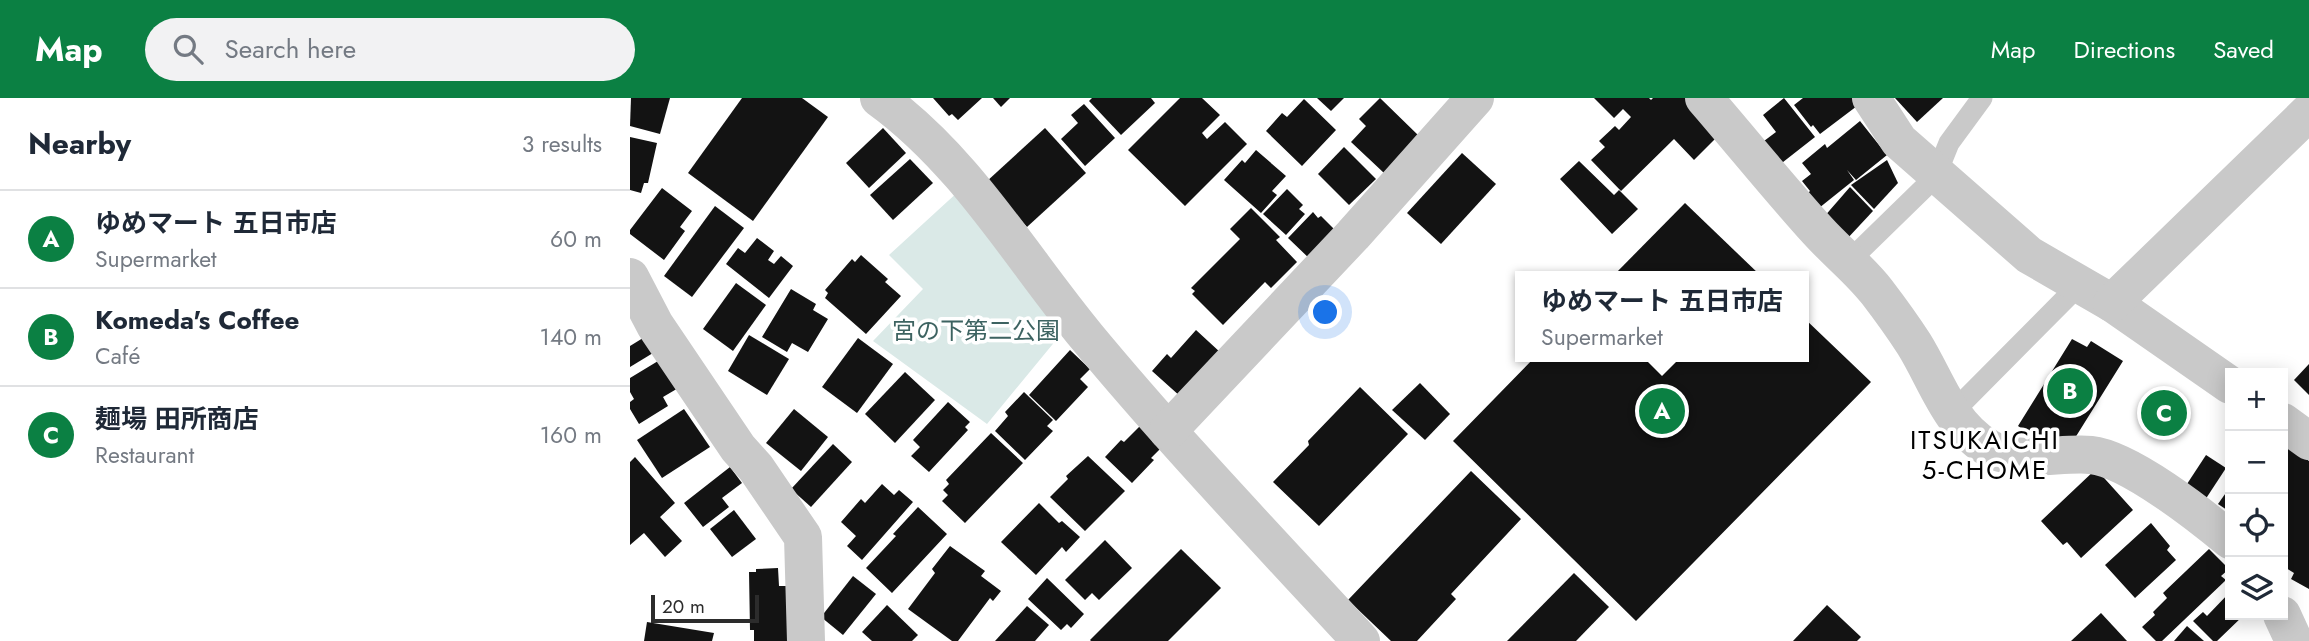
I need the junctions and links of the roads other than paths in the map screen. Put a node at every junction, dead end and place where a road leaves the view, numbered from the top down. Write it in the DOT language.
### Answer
graph roads {
  1 [pos="879,98"];
  2 [pos="1475,98"];
  3 [pos="1704,98"];
  4 [pos="1871,98"];
  5 [pos="1982,98"];
  6 [pos="2309,112"];
  7 [pos="1936,175"];
  8 [pos="1848,262"];
  9 [pos="630,277"];
  10 [pos="2080,284"];
  11 [pos="2112,303"];
  12 [pos="2225,382"];
  13 [pos="1951,414"];
  14 [pos="2288,426"];
  15 [pos="1168,431"];
  16 [pos="2309,441"];
  17 [pos="2225,536"];
  18 [pos="2284,620"];
  19 [pos="806,641"];
  20 [pos="1361,641"];
  21 [pos="2294,641"];
  1 -- 15 [label="street"];
  2 -- 15 [label="street"];
  3 -- 8 [label="street"];
  4 -- 7 [label="street"];
  5 -- 7 [label="lane"];
  6 -- 11 [label="street"];
  7 -- 8 [label="lane"];
  7 -- 10 [label="street"];
  8 -- 13 [label="street"];
  9 -- 19 [label="street"];
  10 -- 11 [label="street"];
  10 -- 13 [label="lane"];
  11 -- 12 [label="street"];
  13 -- 17 [label="street"];
  14 -- 16 [label="street"];
  15 -- 20 [label="street"];
  18 -- 21 [label="street"];
}
